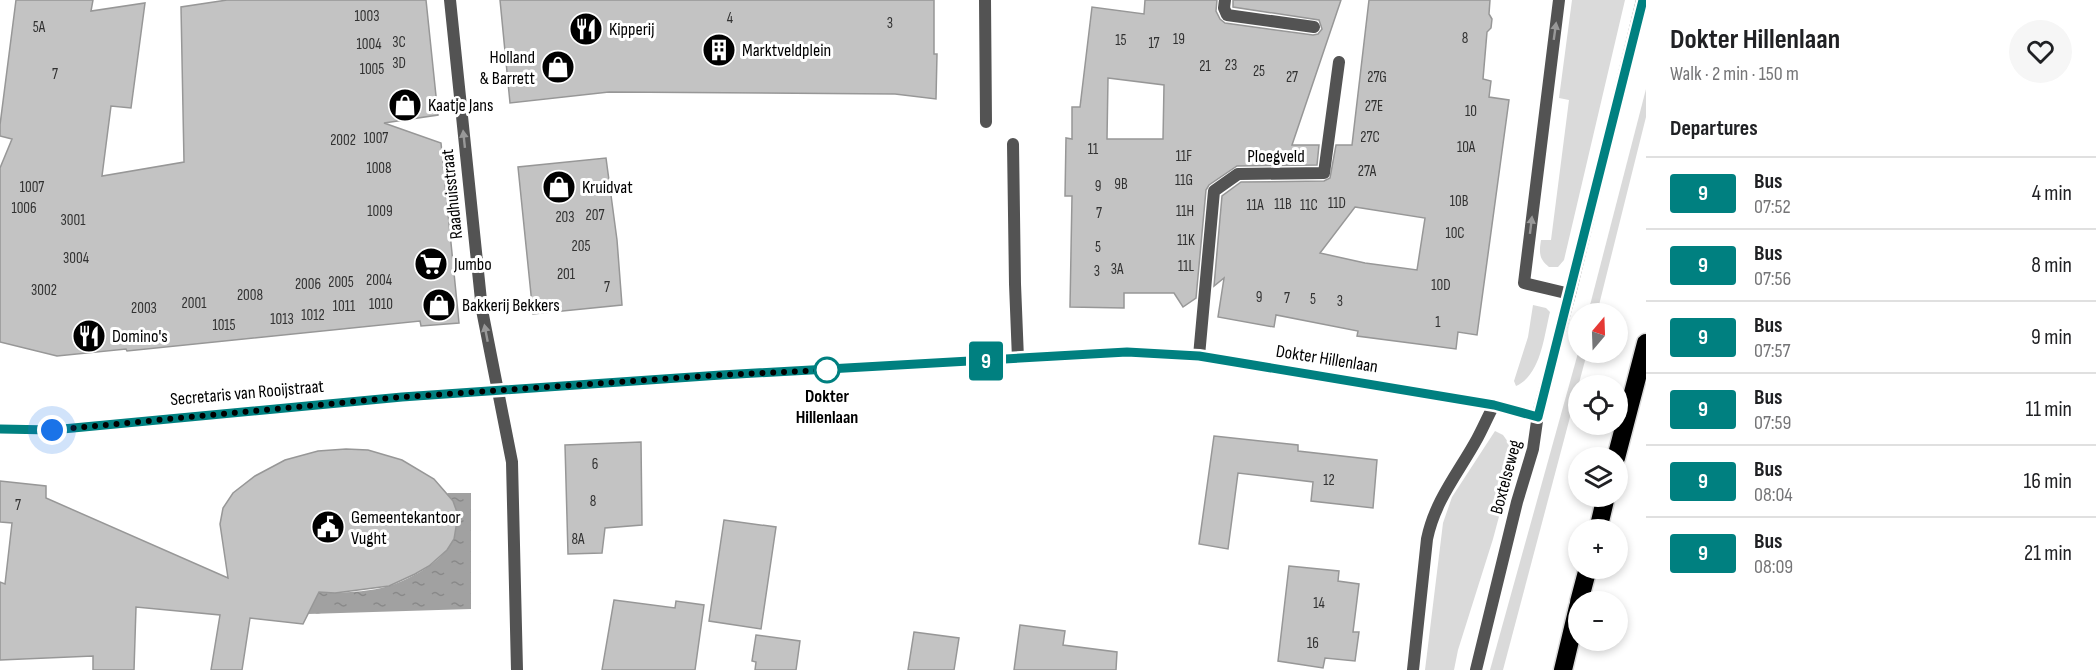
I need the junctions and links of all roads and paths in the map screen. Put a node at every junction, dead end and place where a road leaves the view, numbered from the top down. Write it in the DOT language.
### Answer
graph roads {
  1 [pos="450,0"];
  2 [pos="985,0"];
  3 [pos="1225,0"];
  4 [pos="1559,0"];
  5 [pos="1642,0"];
  6 [pos="1314,27"];
  7 [pos="1339,62"];
  8 [pos="986,122"];
  9 [pos="1013,144"];
  10 [pos="1570,294"];
  11 [pos="1646,343"];
  12 [pos="1199,356"];
  13 [pos="1018,359"];
  14 [pos="497,390"];
  15 [pos="1494,405"];
  16 [pos="1538,417"];
  17 [pos="0,429"];
  18 [pos="1619,447"];
  19 [pos="1568,649"];
  20 [pos="517,670"];
  21 [pos="1413,670"];
  22 [pos="1476,670"];
  23 [pos="1563,670"];
  14 -- 1 [label="street, Raadhuisstraat, one-way"];
  2 -- 8 [label="street"];
  3 -- 6 [label="street"];
  10 -- 4 [label="street, one-way"];
  5 -- 10 [label="street, Boxtelseweg"];
  7 -- 12 [label="street, Ploegveld"];
  9 -- 13 [label="street"];
  10 -- 16 [label="street, Boxtelseweg"];
  11 -- 18 [label="highway"];
  12 -- 13 [label="street, Dokter Hillenlaan"];
  12 -- 15 [label="street, Dokter Hillenlaan"];
  13 -- 14 [label="street, Dokter Hillenlaan"];
  14 -- 17 [label="street, Secretaris van Rooijstraat"];
  14 -- 20 [label="street, Raadhuisstraat"];
  15 -- 16 [label="street, Dokter Hillenlaan"];
  15 -- 21 [label="street, Boxtelseweg"];
  16 -- 22 [label="street, Boxtelseweg"];
  19 -- 23 [label="highway"];
}
